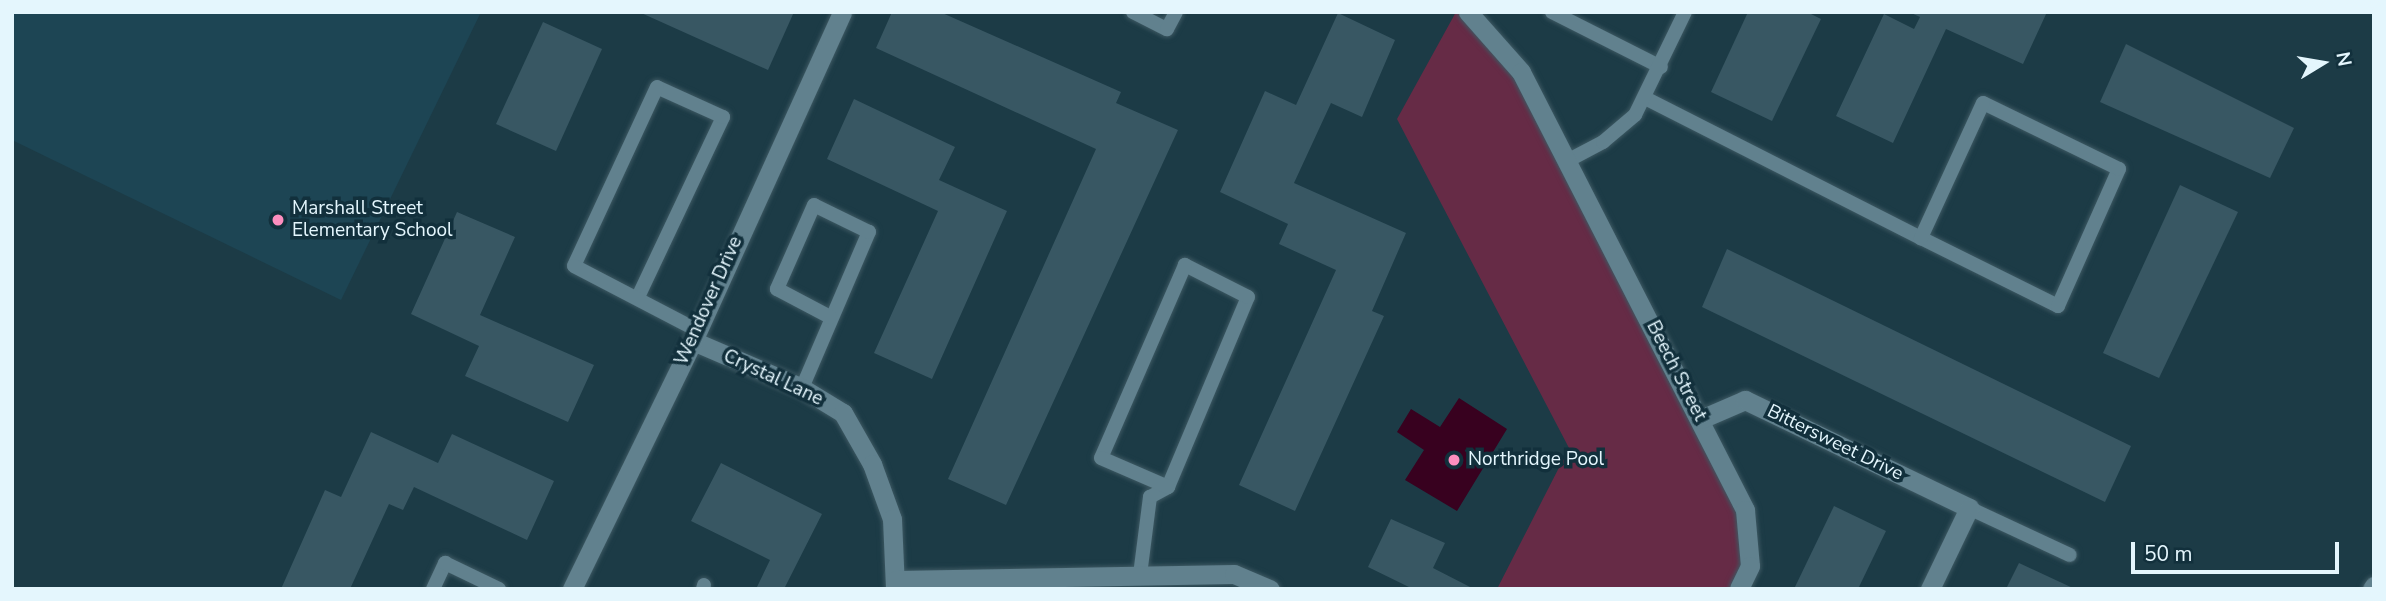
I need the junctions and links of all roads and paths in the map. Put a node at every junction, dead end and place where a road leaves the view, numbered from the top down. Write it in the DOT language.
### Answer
graph roads {
  1 [pos="842,12"];
  2 [pos="1133,12"];
  3 [pos="1176,12"];
  4 [pos="1468,12"];
  5 [pos="1552,12"];
  6 [pos="1685,12"];
  7 [pos="1661,67"];
  8 [pos="1647,99"];
  9 [pos="1567,161"];
  10 [pos="1922,238"];
  11 [pos="638,297"];
  12 [pos="830,317"];
  13 [pos="695,335"];
  14 [pos="802,388"];
  15 [pos="1701,419"];
  16 [pos="1168,487"];
  17 [pos="1969,508"];
  18 [pos="2070,555"];
  19 [pos="1140,575"];
  20 [pos="896,584"];
  21 [pos="433,589"];
  22 [pos="499,589"];
  23 [pos="572,589"];
  24 [pos="1270,589"];
  25 [pos="1739,589"];
  26 [pos="1930,589"];
  1 -- 13 [label="street, Wendover Drive"];
  2 -- 3 [label="lane"];
  4 -- 9 [label="street, Beech Street"];
  5 -- 7 [label="lane"];
  6 -- 7 [label="lane"];
  7 -- 8 [label="lane"];
  8 -- 9 [label="lane"];
  8 -- 10 [label="lane"];
  9 -- 15 [label="street, Beech Street"];
  10 -- 10 [label="lane"];
  11 -- 11 [label="lane"];
  11 -- 13 [label="lane"];
  12 -- 12 [label="lane"];
  12 -- 14 [label="lane"];
  13 -- 14 [label="street, Crystal Lane"];
  13 -- 23 [label="street, Wendover Drive"];
  14 -- 20 [label="street, Crystal Lane"];
  15 -- 17 [label="street, Bittersweet Drive"];
  15 -- 25 [label="street, Beech Street"];
  16 -- 16 [label="lane"];
  16 -- 19 [label="lane"];
  17 -- 18 [label="lane"];
  17 -- 26 [label="street"];
  19 -- 20 [label="street"];
  19 -- 24 [label="street"];
  21 -- 22 [label="lane"];
}
